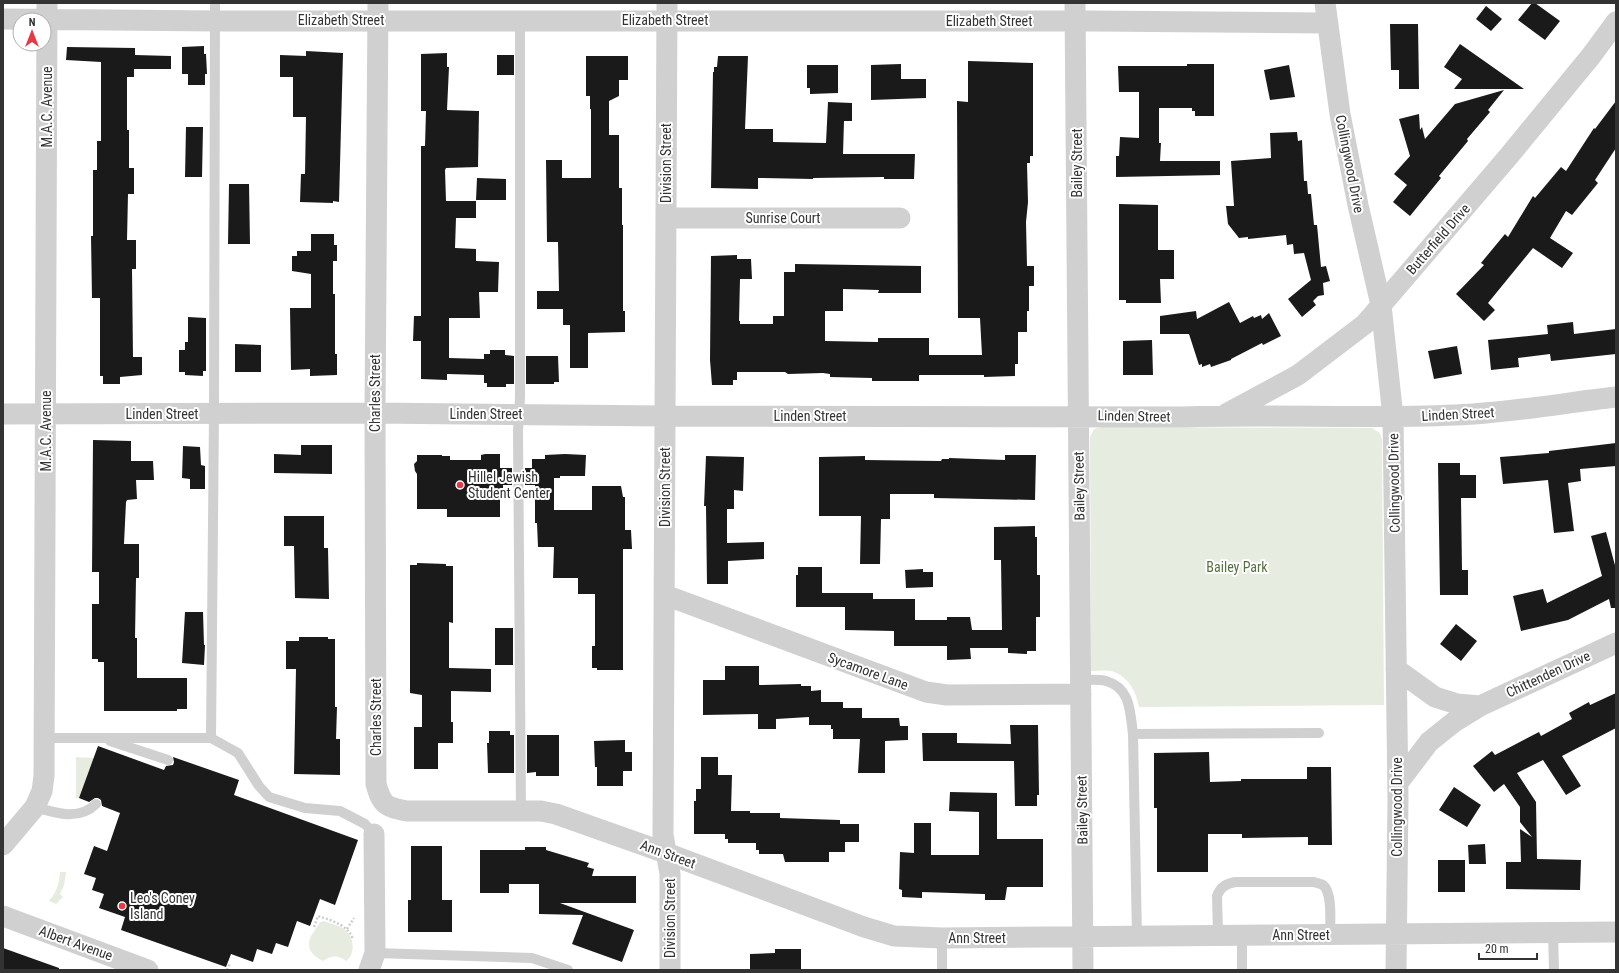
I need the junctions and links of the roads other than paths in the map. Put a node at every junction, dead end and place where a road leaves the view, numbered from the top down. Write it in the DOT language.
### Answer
graph roads {
  1 [pos="47,11"];
  2 [pos="215,12"];
  3 [pos="377,12"];
  4 [pos="667,12"];
  5 [pos="1075,12"];
  6 [pos="1326,13"];
  7 [pos="3,19"];
  8 [pos="520,21"];
  9 [pos="1616,22"];
  10 [pos="666,218"];
  11 [pos="900,218"];
  12 [pos="1381,305"];
  13 [pos="1616,397"];
  14 [pos="375,413"];
  15 [pos="3,414"];
  16 [pos="46,414"];
  17 [pos="214,414"];
  18 [pos="518,415"];
  19 [pos="1224,415"];
  20 [pos="666,416"];
  21 [pos="1079,416"];
  22 [pos="1393,417"];
  23 [pos="665,595"];
  24 [pos="1616,643"];
  25 [pos="1396,668"];
  26 [pos="1081,687"];
  27 [pos="1480,706"];
  28 [pos="1320,733"];
  29 [pos="1133,734"];
  30 [pos="44,738"];
  31 [pos="211,738"];
  32 [pos="105,739"];
  33 [pos="114,751"];
  34 [pos="168,760"];
  35 [pos="1398,782"];
  36 [pos="376,784"];
  37 [pos="96,804"];
  38 [pos="35,808"];
  39 [pos="521,811"];
  40 [pos="374,834"];
  41 [pos="3,845"];
  42 [pos="666,853"];
  43 [pos="3,916"];
  44 [pos="1553,932"];
  45 [pos="1616,932"];
  46 [pos="1218,935"];
  47 [pos="1242,935"];
  48 [pos="1330,935"];
  49 [pos="1396,935"];
  50 [pos="1083,937"];
  51 [pos="1137,937"];
  52 [pos="942,938"];
  53 [pos="372,961"];
  54 [pos="148,970"];
  55 [pos="568,970"];
  56 [pos="670,970"];
  57 [pos="942,970"];
  58 [pos="1083,970"];
  59 [pos="1242,970"];
  60 [pos="1396,970"];
  61 [pos="1554,970"];
  1 -- 2 [label="street, Elizabeth Street"];
  1 -- 7 [label="street, Elizabeth Street"];
  1 -- 16 [label="street, M.A.C. Avenue"];
  2 -- 3 [label="street, Elizabeth Street"];
  2 -- 17 [label="lane"];
  3 -- 8 [label="street, Elizabeth Street"];
  3 -- 14 [label="street, Charles Street"];
  4 -- 5 [label="street, Elizabeth Street"];
  4 -- 8 [label="street, Elizabeth Street"];
  4 -- 10 [label="street, Division Street"];
  5 -- 6 [label="street, Elizabeth Street"];
  5 -- 21 [label="street, Bailey Street"];
  6 -- 12 [label="street, Collingwood Drive"];
  8 -- 18 [label="lane"];
  9 -- 12 [label="street, Butterfield Drive"];
  10 -- 11 [label="street, Sunrise Court"];
  10 -- 20 [label="street, Division Street"];
  12 -- 19 [label="street, Butterfield Drive"];
  12 -- 22 [label="street, Collingwood Drive"];
  13 -- 22 [label="street, Linden Street"];
  14 -- 17 [label="street, Linden Street"];
  14 -- 18 [label="street, Linden Street"];
  14 -- 36 [label="street, Charles Street"];
  15 -- 16 [label="street, Linden Street"];
  16 -- 17 [label="street, Linden Street"];
  16 -- 30 [label="street, M.A.C. Avenue"];
  17 -- 31 [label="lane"];
  18 -- 20 [label="street, Linden Street"];
  18 -- 39 [label="lane"];
  19 -- 21 [label="street, Linden Street"];
  19 -- 22 [label="street, Linden Street"];
  20 -- 21 [label="street, Linden Street"];
  20 -- 23 [label="street, Division Street"];
  21 -- 26 [label="street, Bailey Street"];
  22 -- 25 [label="street, Collingwood Drive"];
  23 -- 26 [label="street, Sycamore Lane"];
  23 -- 42 [label="street, Division Street"];
  24 -- 27 [label="street, Chittenden Drive"];
  25 -- 27 [label="street, Chittenden Drive"];
  25 -- 35 [label="street, Collingwood Drive"];
  26 -- 29 [label="lane"];
  26 -- 50 [label="street, Bailey Street"];
  27 -- 35 [label="street, Chittenden Drive"];
  28 -- 29 [label="lane"];
  29 -- 51 [label="lane"];
  30 -- 32 [label="lane"];
  30 -- 38 [label="street, M.A.C. Avenue"];
  31 -- 32 [label="lane"];
  31 -- 40 [label="lane"];
  32 -- 33 [label="lane"];
  32 -- 34 [label="lane"];
  35 -- 49 [label="street, Collingwood Drive"];
  36 -- 39 [label="street, Ann Street"];
  37 -- 38 [label="lane"];
  38 -- 41 [label="street, M.A.C. Avenue"];
  39 -- 42 [label="street, Ann Street"];
  40 -- 53 [label="street"];
  42 -- 52 [label="street, Ann Street"];
  42 -- 56 [label="street, Division Street"];
  43 -- 54 [label="street, Albert Avenue"];
  44 -- 45 [label="street, Ann Street"];
  44 -- 49 [label="street, Ann Street"];
  44 -- 61 [label="lane"];
  46 -- 47 [label="street, Ann Street"];
  46 -- 48 [label="lane"];
  46 -- 51 [label="street, Ann Street"];
  47 -- 48 [label="street, Ann Street"];
  47 -- 59 [label="lane"];
  48 -- 49 [label="street, Ann Street"];
  49 -- 60 [label="street, Collingwood Drive"];
  50 -- 51 [label="street, Ann Street"];
  50 -- 52 [label="street, Ann Street"];
  50 -- 58 [label="street, Bailey Street"];
  52 -- 57 [label="lane"];
  53 -- 55 [label="lane"];
}
